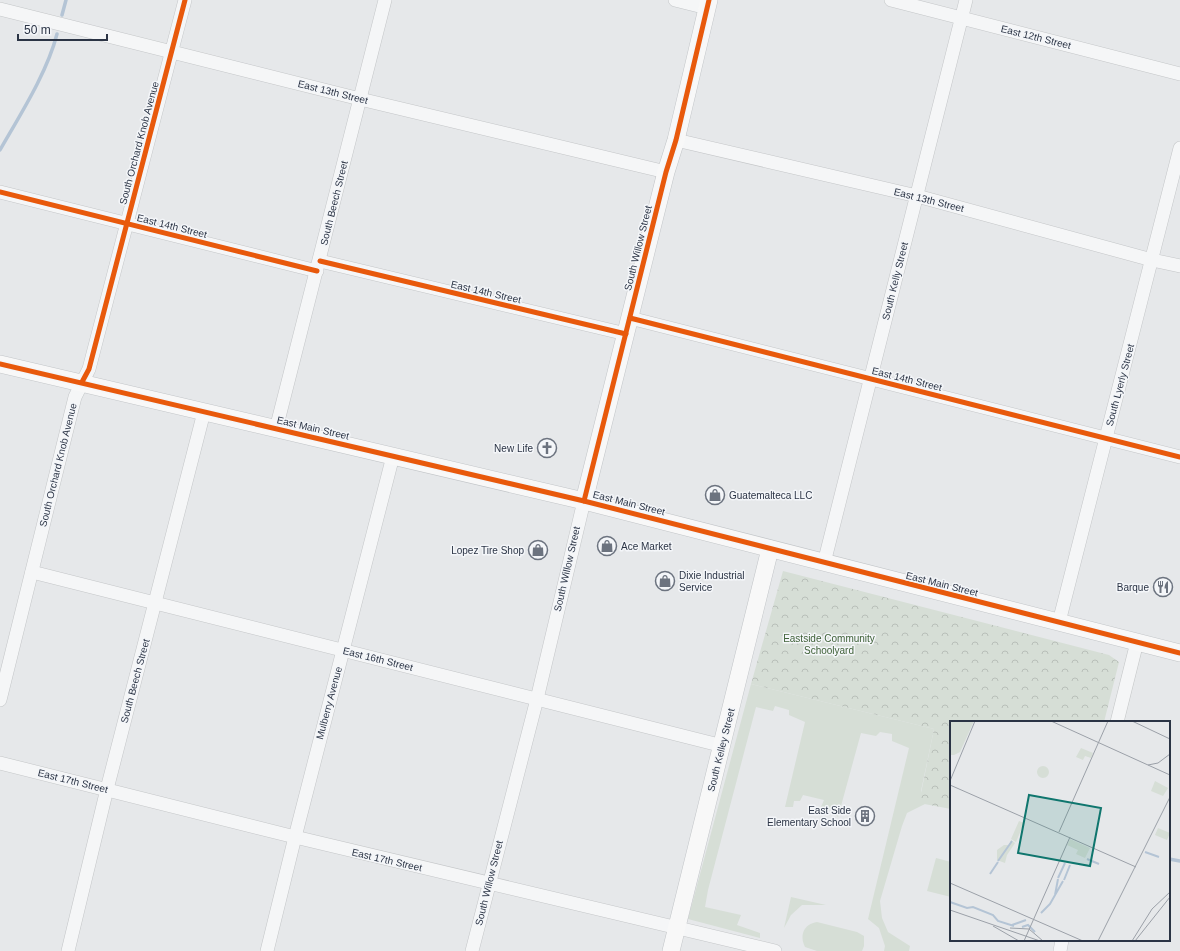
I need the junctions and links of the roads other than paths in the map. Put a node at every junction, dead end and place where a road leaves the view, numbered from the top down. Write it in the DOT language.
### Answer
graph roads {
  1 [pos="185,0"];
  2 [pos="385,0"];
  3 [pos="674,0"];
  4 [pos="891,0"];
  5 [pos="966,0"];
  6 [pos="708,4"];
  7 [pos="0,10"];
  8 [pos="962,18"];
  9 [pos="172,52"];
  10 [pos="1180,74"];
  11 [pos="360,99"];
  12 [pos="676,140"];
  13 [pos="1180,148"];
  14 [pos="666,172"];
  15 [pos="0,192"];
  16 [pos="917,196"];
  17 [pos="127,224"];
  18 [pos="1152,260"];
  19 [pos="318,266"];
  20 [pos="1180,266"];
  21 [pos="628,326"];
  22 [pos="0,364"];
  23 [pos="870,379"];
  24 [pos="82,382"];
  25 [pos="204,412"];
  26 [pos="276,429"];
  27 [pos="1106,439"];
  28 [pos="393,456"];
  29 [pos="1180,457"];
  30 [pos="584,501"];
  31 [pos="770,549"];
  32 [pos="824,563"];
  33 [pos="32,572"];
  34 [pos="156,603"];
  35 [pos="1059,622"];
  36 [pos="1137,642"];
  37 [pos="343,650"];
  38 [pos="1180,653"];
  39 [pos="537,699"];
  40 [pos="0,700"];
  41 [pos="1117,721"];
  42 [pos="723,746"];
  43 [pos="0,763"];
  44 [pos="107,789"];
  45 [pos="295,838"];
  46 [pos="489,884"];
  47 [pos="677,928"];
  48 [pos="1062,941"];
  49 [pos="68,951"];
  50 [pos="267,951"];
  51 [pos="472,951"];
  52 [pos="671,951"];
  53 [pos="776,951"];
  54 [pos="1060,951"];
  1 -- 9 [label="street, South Orchard Knob Avenue"];
  2 -- 11 [label="street, South Beech Street"];
  3 -- 6 [label="street"];
  4 -- 8 [label="street, East 12th Street"];
  5 -- 8 [label="street, South Kelly Street"];
  6 -- 12 [label="main road, South Willow Street"];
  7 -- 9 [label="street, East 13th Street"];
  8 -- 10 [label="street, East 12th Street"];
  8 -- 16 [label="street, South Kelly Street"];
  9 -- 11 [label="street, East 13th Street"];
  9 -- 17 [label="street, South Orchard Knob Avenue"];
  11 -- 14 [label="street, East 13th Street"];
  11 -- 19 [label="street, South Beech Street"];
  12 -- 14 [label="main road, South Willow Street"];
  12 -- 16 [label="street, East 13th Street"];
  13 -- 18 [label="street, South Lyerly Street"];
  14 -- 21 [label="main road, South Willow Street"];
  15 -- 17 [label="street, East 14th Street"];
  16 -- 18 [label="street, East 13th Street"];
  16 -- 23 [label="street, South Kelly Street"];
  17 -- 19 [label="street, East 14th Street"];
  17 -- 24 [label="street, South Orchard Knob Avenue"];
  18 -- 20 [label="street, East 13th Street"];
  18 -- 27 [label="street, South Lyerly Street"];
  19 -- 21 [label="street, East 14th Street"];
  19 -- 26 [label="street, South Beech Street"];
  21 -- 23 [label="street, East 14th Street"];
  21 -- 30 [label="main road, South Willow Street"];
  22 -- 24 [label="main road, East Main Street"];
  23 -- 27 [label="street, East 14th Street"];
  23 -- 32 [label="street, South Kelly Street"];
  24 -- 25 [label="main road, East Main Street"];
  24 -- 33 [label="street, South Orchard Knob Avenue"];
  25 -- 26 [label="main road, East Main Street"];
  25 -- 34 [label="street, South Beech Street"];
  26 -- 28 [label="main road, East Main Street"];
  27 -- 29 [label="street, East 14th Street"];
  27 -- 35 [label="street, South Lyerly Street"];
  28 -- 30 [label="main road, East Main Street"];
  28 -- 37 [label="street, Mulberry Avenue"];
  30 -- 31 [label="main road, East Main Street"];
  30 -- 39 [label="street, South Willow Street"];
  31 -- 32 [label="main road, East Main Street"];
  31 -- 42 [label="main road, South Kelley Street"];
  32 -- 35 [label="main road, East Main Street"];
  33 -- 34 [label="street, East 16th Street"];
  33 -- 40 [label="street, South Orchard Knob Avenue"];
  34 -- 37 [label="street, East 16th Street"];
  34 -- 44 [label="street, South Beech Street"];
  35 -- 36 [label="main road, East Main Street"];
  36 -- 38 [label="main road, East Main Street"];
  36 -- 41 [label="street"];
  37 -- 39 [label="street, East 16th Street"];
  37 -- 45 [label="street, Mulberry Avenue"];
  39 -- 42 [label="street, East 16th Street"];
  39 -- 46 [label="street, South Willow Street"];
  42 -- 47 [label="main road, South Kelley Street"];
  43 -- 44 [label="street, East 17th Street"];
  44 -- 45 [label="street, East 17th Street"];
  44 -- 49 [label="street, South Beech Street"];
  45 -- 46 [label="street, East 17th Street"];
  45 -- 50 [label="street, Mulberry Avenue"];
  46 -- 47 [label="street, East 17th Street"];
  46 -- 51 [label="street, South Willow Street"];
  47 -- 52 [label="main road, South Kelley Street"];
  47 -- 53 [label="street, East 17th Street"];
  48 -- 54 [label="street"];
}
